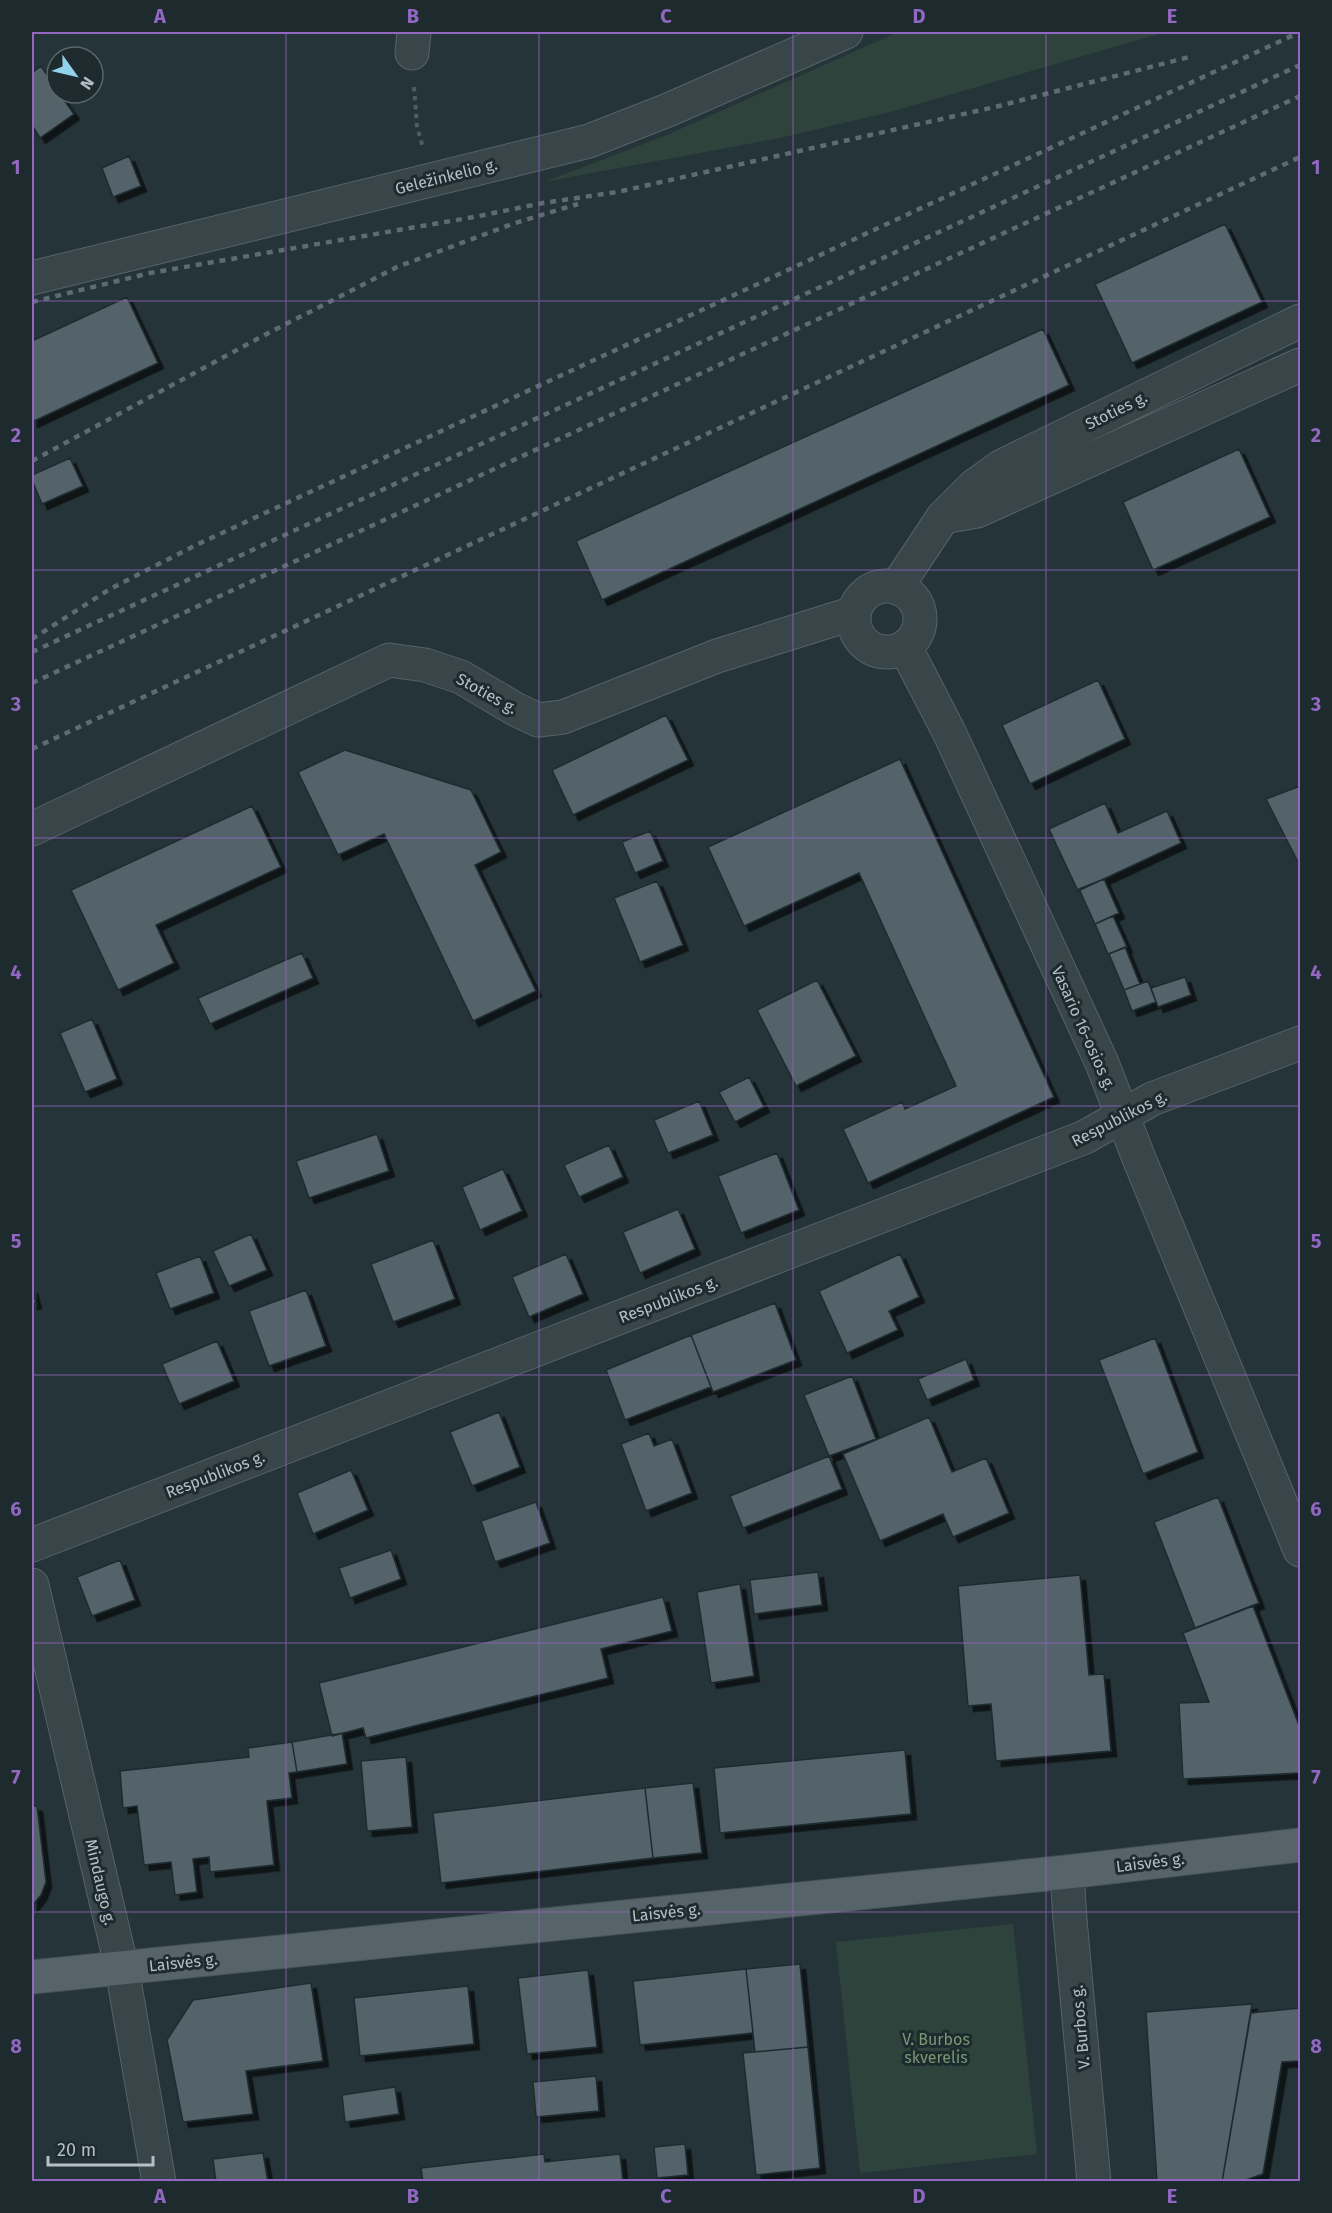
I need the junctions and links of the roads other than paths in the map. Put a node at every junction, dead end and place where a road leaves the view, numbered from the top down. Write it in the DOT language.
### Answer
graph roads {
  1 [pos="846,32"];
  2 [pos="32,278"];
  3 [pos="1300,321"];
  4 [pos="1300,365"];
  5 [pos="943,516"];
  6 [pos="896,588"];
  7 [pos="854,613"];
  8 [pos="905,647"];
  9 [pos="32,829"];
  10 [pos="1300,1043"];
  11 [pos="1122,1116"];
  12 [pos="32,1545"];
  13 [pos="1300,1550"];
  14 [pos="32,1585"];
  15 [pos="1300,1845"];
  16 [pos="1067,1872"];
  17 [pos="122,1969"];
  18 [pos="32,1977"];
  19 [pos="159,2181"];
  20 [pos="1094,2181"];
  1 -- 2 [label="street, Geležinkelio g."];
  3 -- 5 [label="street, Stoties g."];
  4 -- 5 [label="street"];
  5 -- 6 [label="street, Stoties g."];
  6 -- 7 [label="street"];
  6 -- 8 [label="street"];
  7 -- 8 [label="street"];
  7 -- 9 [label="street, Stoties g."];
  8 -- 11 [label="street, Vasario 16-osios g."];
  10 -- 11 [label="street, Respublikos g."];
  11 -- 12 [label="street, Respublikos g."];
  11 -- 13 [label="street, Vasario 16-osios g."];
  14 -- 17 [label="street, Mindaugo g."];
  15 -- 16 [label="main road, Laisvės g."];
  16 -- 17 [label="main road, Laisvės g."];
  16 -- 20 [label="street, V. Burbos g."];
  17 -- 18 [label="main road, Laisvės g."];
  17 -- 19 [label="street, Mindaugo g."];
}
